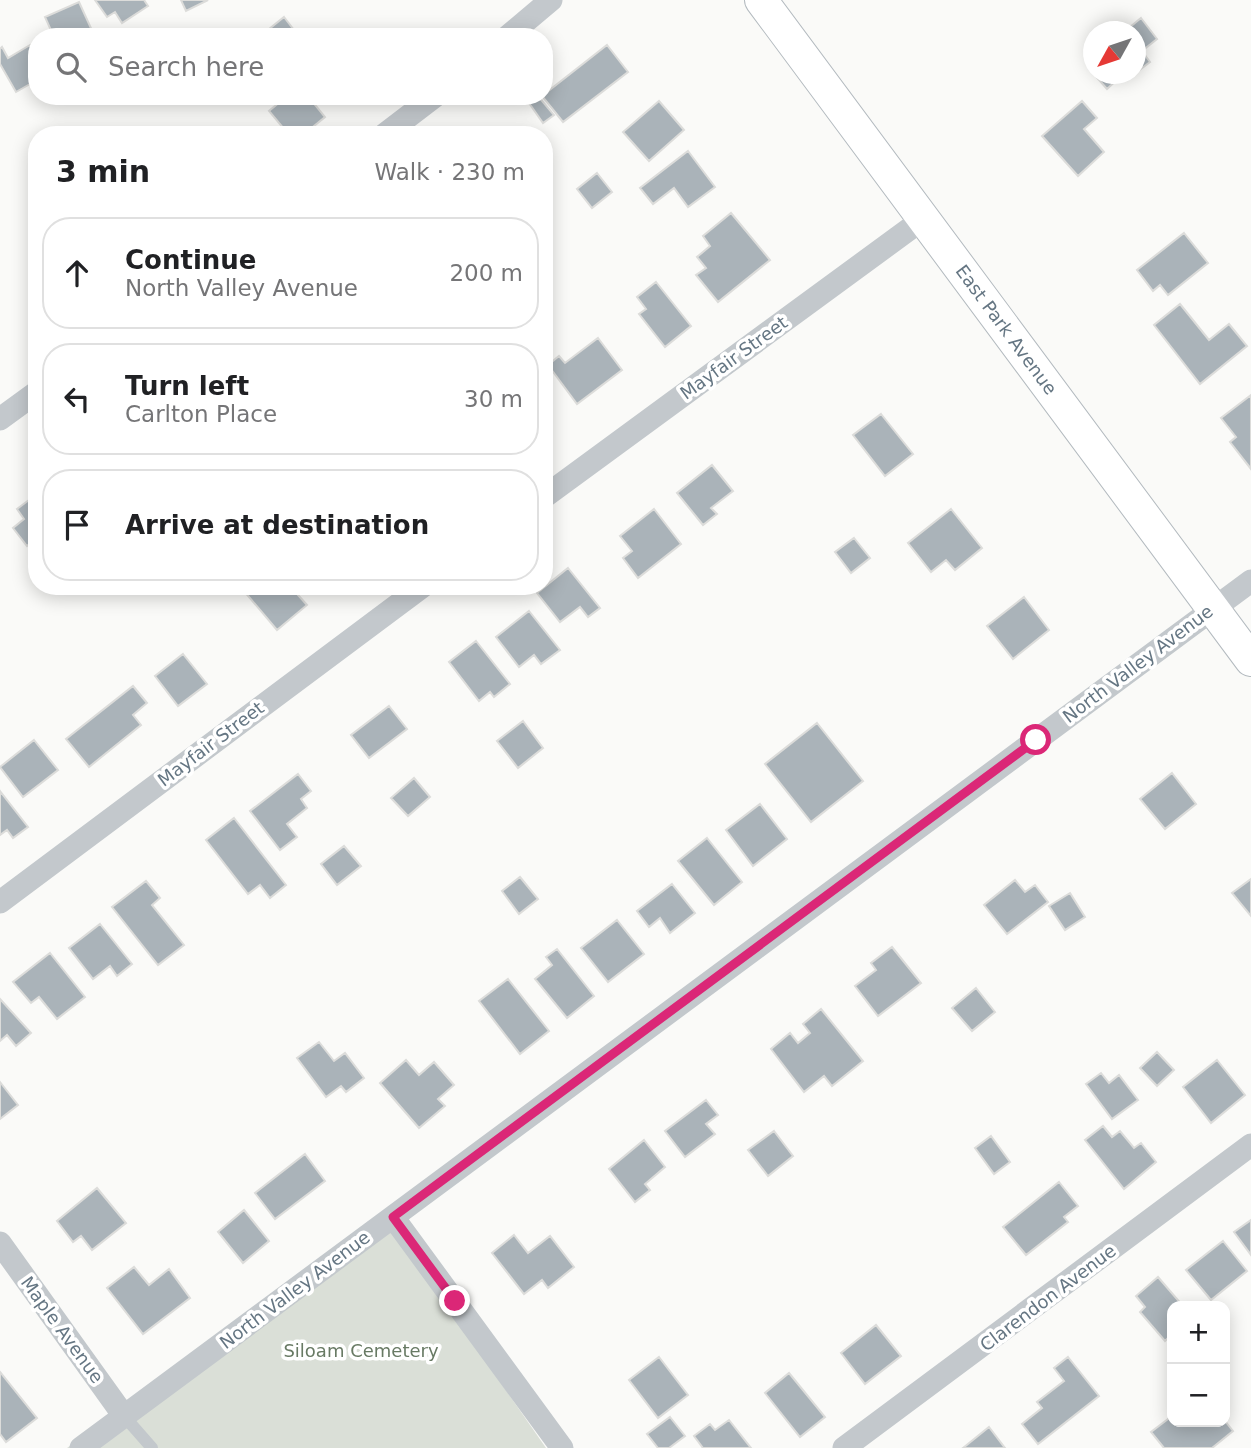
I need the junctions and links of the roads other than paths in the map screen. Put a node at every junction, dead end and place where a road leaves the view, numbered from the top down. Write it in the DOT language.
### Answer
graph roads {
  1 [pos="551,0"];
  2 [pos="761,0"];
  3 [pos="518,28"];
  4 [pos="423,105"];
  5 [pos="396,126"];
  6 [pos="923,219"];
  7 [pos="28,399"];
  8 [pos="0,419"];
  9 [pos="553,490"];
  10 [pos="1251,581"];
  11 [pos="411,595"];
  12 [pos="1214,609"];
  13 [pos="1251,660"];
  14 [pos="0,902"];
  15 [pos="1251,1145"];
  16 [pos="393,1217"];
  17 [pos="0,1243"];
  18 [pos="124,1416"];
  19 [pos="81,1448"];
  20 [pos="152,1448"];
  21 [pos="562,1448"];
  22 [pos="844,1448"];
  1 -- 3 [label="street"];
  2 -- 6 [label="main road, East Park Avenue"];
  4 -- 5 [label="street"];
  6 -- 9 [label="street, Mayfair Street"];
  6 -- 12 [label="main road, East Park Avenue"];
  7 -- 8 [label="street"];
  10 -- 12 [label="street, North Valley Avenue"];
  11 -- 14 [label="street, Mayfair Street"];
  12 -- 13 [label="main road, East Park Avenue"];
  12 -- 16 [label="street, North Valley Avenue"];
  15 -- 22 [label="street, Clarendon Avenue"];
  16 -- 18 [label="street, North Valley Avenue"];
  16 -- 21 [label="street"];
  17 -- 18 [label="street, Maple Avenue"];
  18 -- 19 [label="street, North Valley Avenue"];
  18 -- 20 [label="lane"];
}
